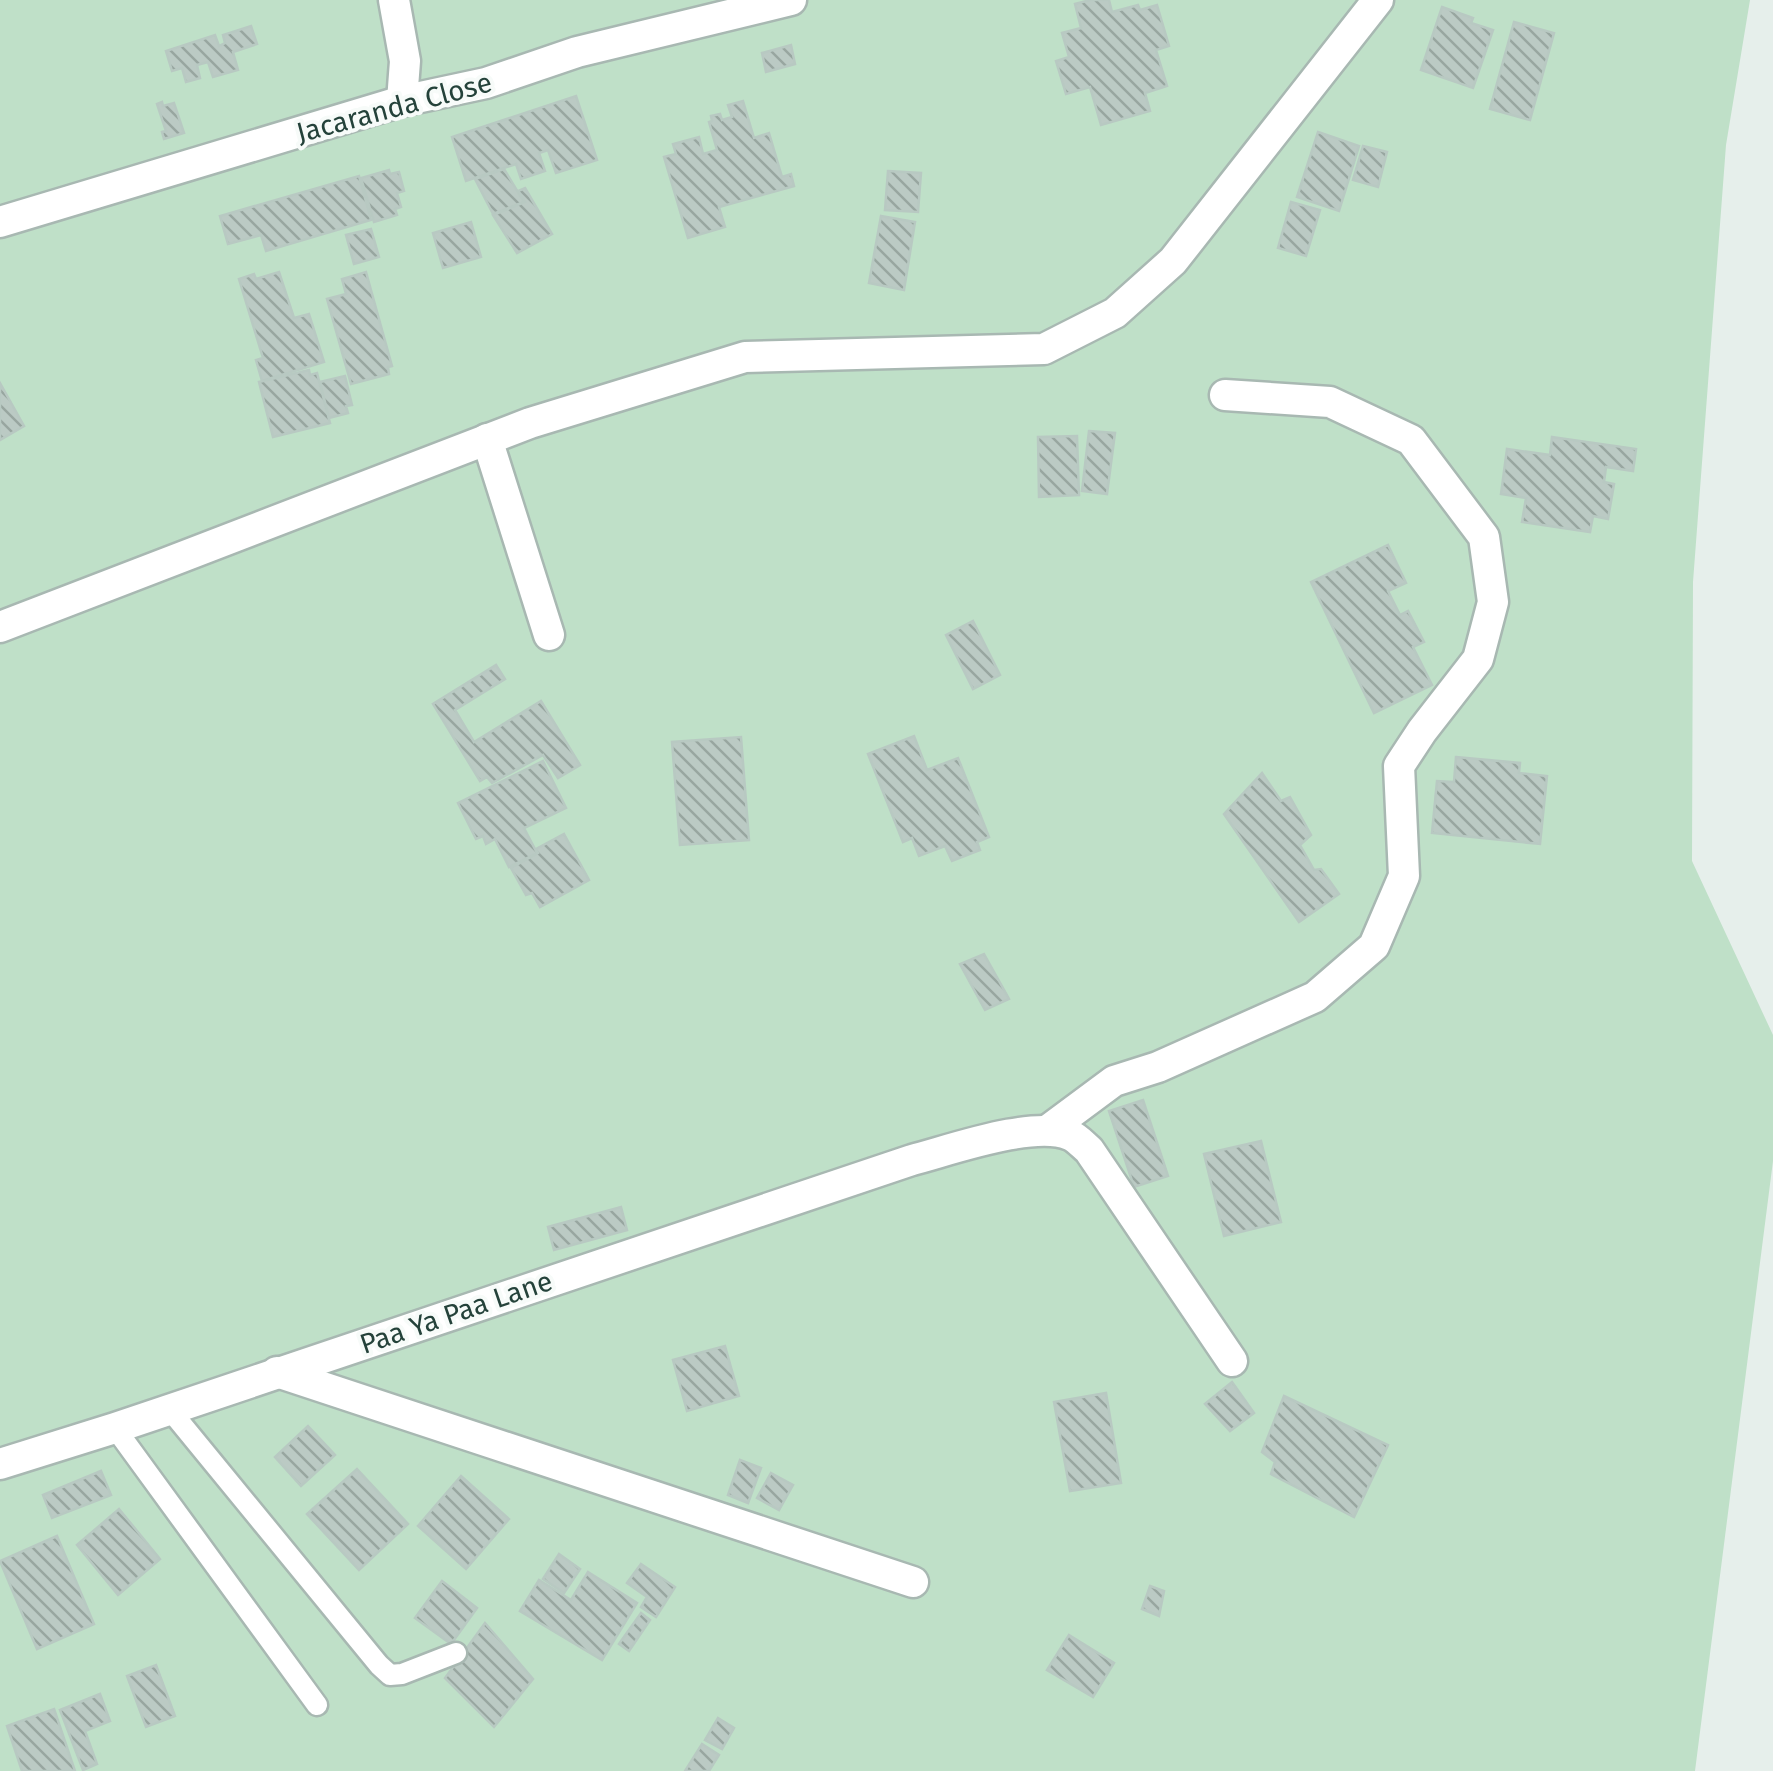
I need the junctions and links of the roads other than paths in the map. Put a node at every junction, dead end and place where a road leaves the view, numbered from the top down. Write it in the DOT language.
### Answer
graph roads {
  1 [pos="394,0"];
  2 [pos="791,0"];
  3 [pos="1378,0"];
  4 [pos="402,101"];
  5 [pos="0,222"];
  6 [pos="1226,395"];
  7 [pos="487,440"];
  8 [pos="0,627"];
  9 [pos="549,635"];
  10 [pos="1048,1130"];
  11 [pos="1232,1361"];
  12 [pos="277,1372"];
  13 [pos="170,1410"];
  14 [pos="115,1428"];
  15 [pos="0,1464"];
  16 [pos="913,1582"];
  17 [pos="456,1654"];
  18 [pos="317,1705"];
  1 -- 4 [label="street"];
  2 -- 4 [label="street, Jacaranda Close"];
  3 -- 7 [label="street"];
  4 -- 5 [label="street, Jacaranda Close"];
  6 -- 10 [label="street"];
  7 -- 8 [label="street"];
  7 -- 9 [label="street"];
  10 -- 11 [label="street"];
  10 -- 12 [label="street, Paa Ya Paa Lane"];
  12 -- 13 [label="street, Paa Ya Paa Lane"];
  12 -- 16 [label="street"];
  13 -- 14 [label="street, Paa Ya Paa Lane"];
  13 -- 17 [label="lane"];
  14 -- 15 [label="street, Paa Ya Paa Lane"];
  14 -- 18 [label="lane"];
}
